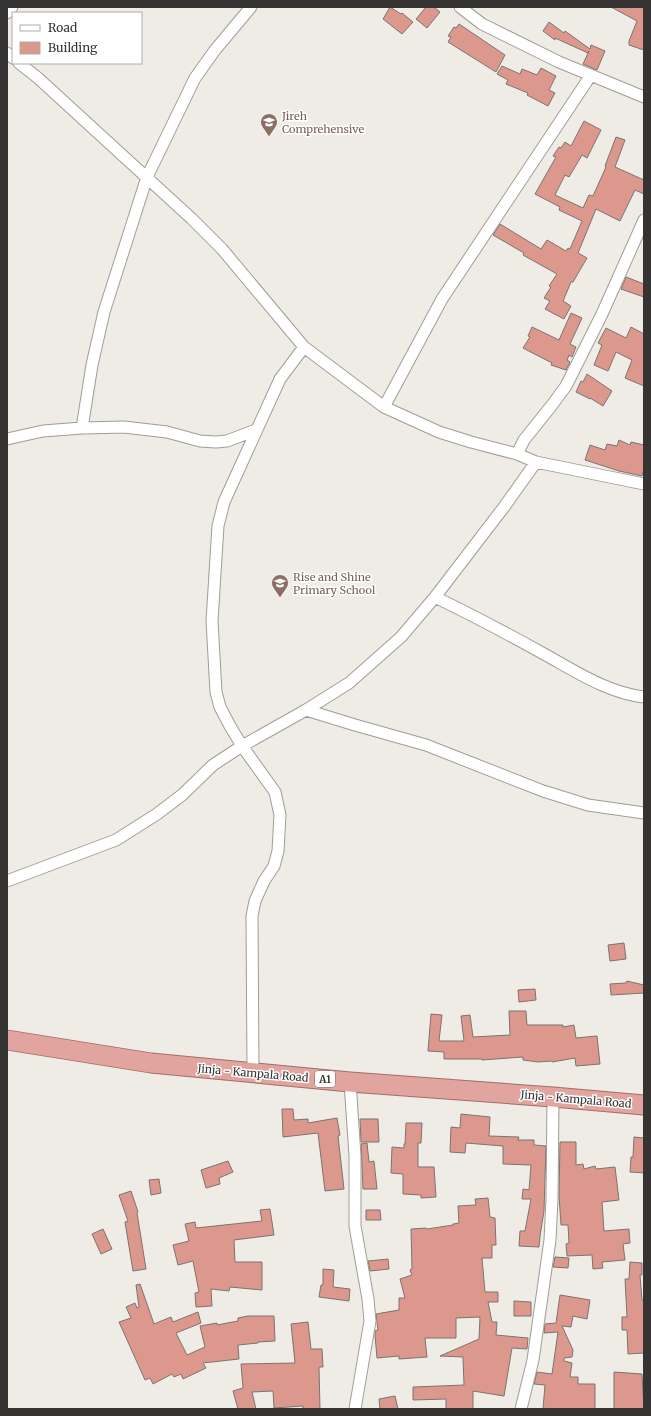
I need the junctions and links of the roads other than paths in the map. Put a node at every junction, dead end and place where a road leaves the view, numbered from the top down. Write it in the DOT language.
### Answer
graph roads {
  1 [pos="12,7"];
  2 [pos="251,7"];
  3 [pos="460,7"];
  4 [pos="7,13"];
  5 [pos="20,64"];
  6 [pos="591,75"];
  7 [pos="644,97"];
  8 [pos="147,177"];
  9 [pos="644,220"];
  10 [pos="304,347"];
  11 [pos="384,407"];
  12 [pos="82,428"];
  13 [pos="256,430"];
  14 [pos="7,439"];
  15 [pos="517,454"];
  16 [pos="536,462"];
  17 [pos="644,484"];
  18 [pos="435,597"];
  19 [pos="644,697"];
  20 [pos="306,710"];
  21 [pos="242,746"];
  22 [pos="644,813"];
  23 [pos="7,881"];
  24 [pos="7,1040"];
  25 [pos="253,1072"];
  26 [pos="350,1082"];
  27 [pos="553,1097"];
  28 [pos="644,1105"];
  29 [pos="355,1409"];
  30 [pos="521,1409"];
  1 -- 4 [label="street"];
  2 -- 8 [label="street"];
  3 -- 6 [label="street"];
  5 -- 8 [label="street"];
  6 -- 7 [label="street"];
  6 -- 11 [label="street"];
  8 -- 10 [label="street"];
  8 -- 12 [label="street"];
  9 -- 15 [label="street"];
  10 -- 11 [label="street"];
  10 -- 13 [label="street"];
  11 -- 15 [label="street"];
  12 -- 13 [label="street"];
  12 -- 14 [label="street"];
  13 -- 21 [label="street"];
  15 -- 16 [label="street"];
  16 -- 17 [label="street"];
  16 -- 18 [label="street"];
  18 -- 19 [label="street"];
  18 -- 20 [label="street"];
  20 -- 21 [label="street"];
  20 -- 22 [label="street"];
  21 -- 23 [label="street"];
  21 -- 25 [label="street"];
  24 -- 25 [label="highway, Jinja - Kampala Road / A1"];
  25 -- 26 [label="highway, Jinja - Kampala Road / A1"];
  26 -- 27 [label="highway, Jinja - Kampala Road / A1"];
  26 -- 29 [label="street"];
  27 -- 28 [label="highway, Jinja - Kampala Road / A1"];
  27 -- 30 [label="street"];
}
